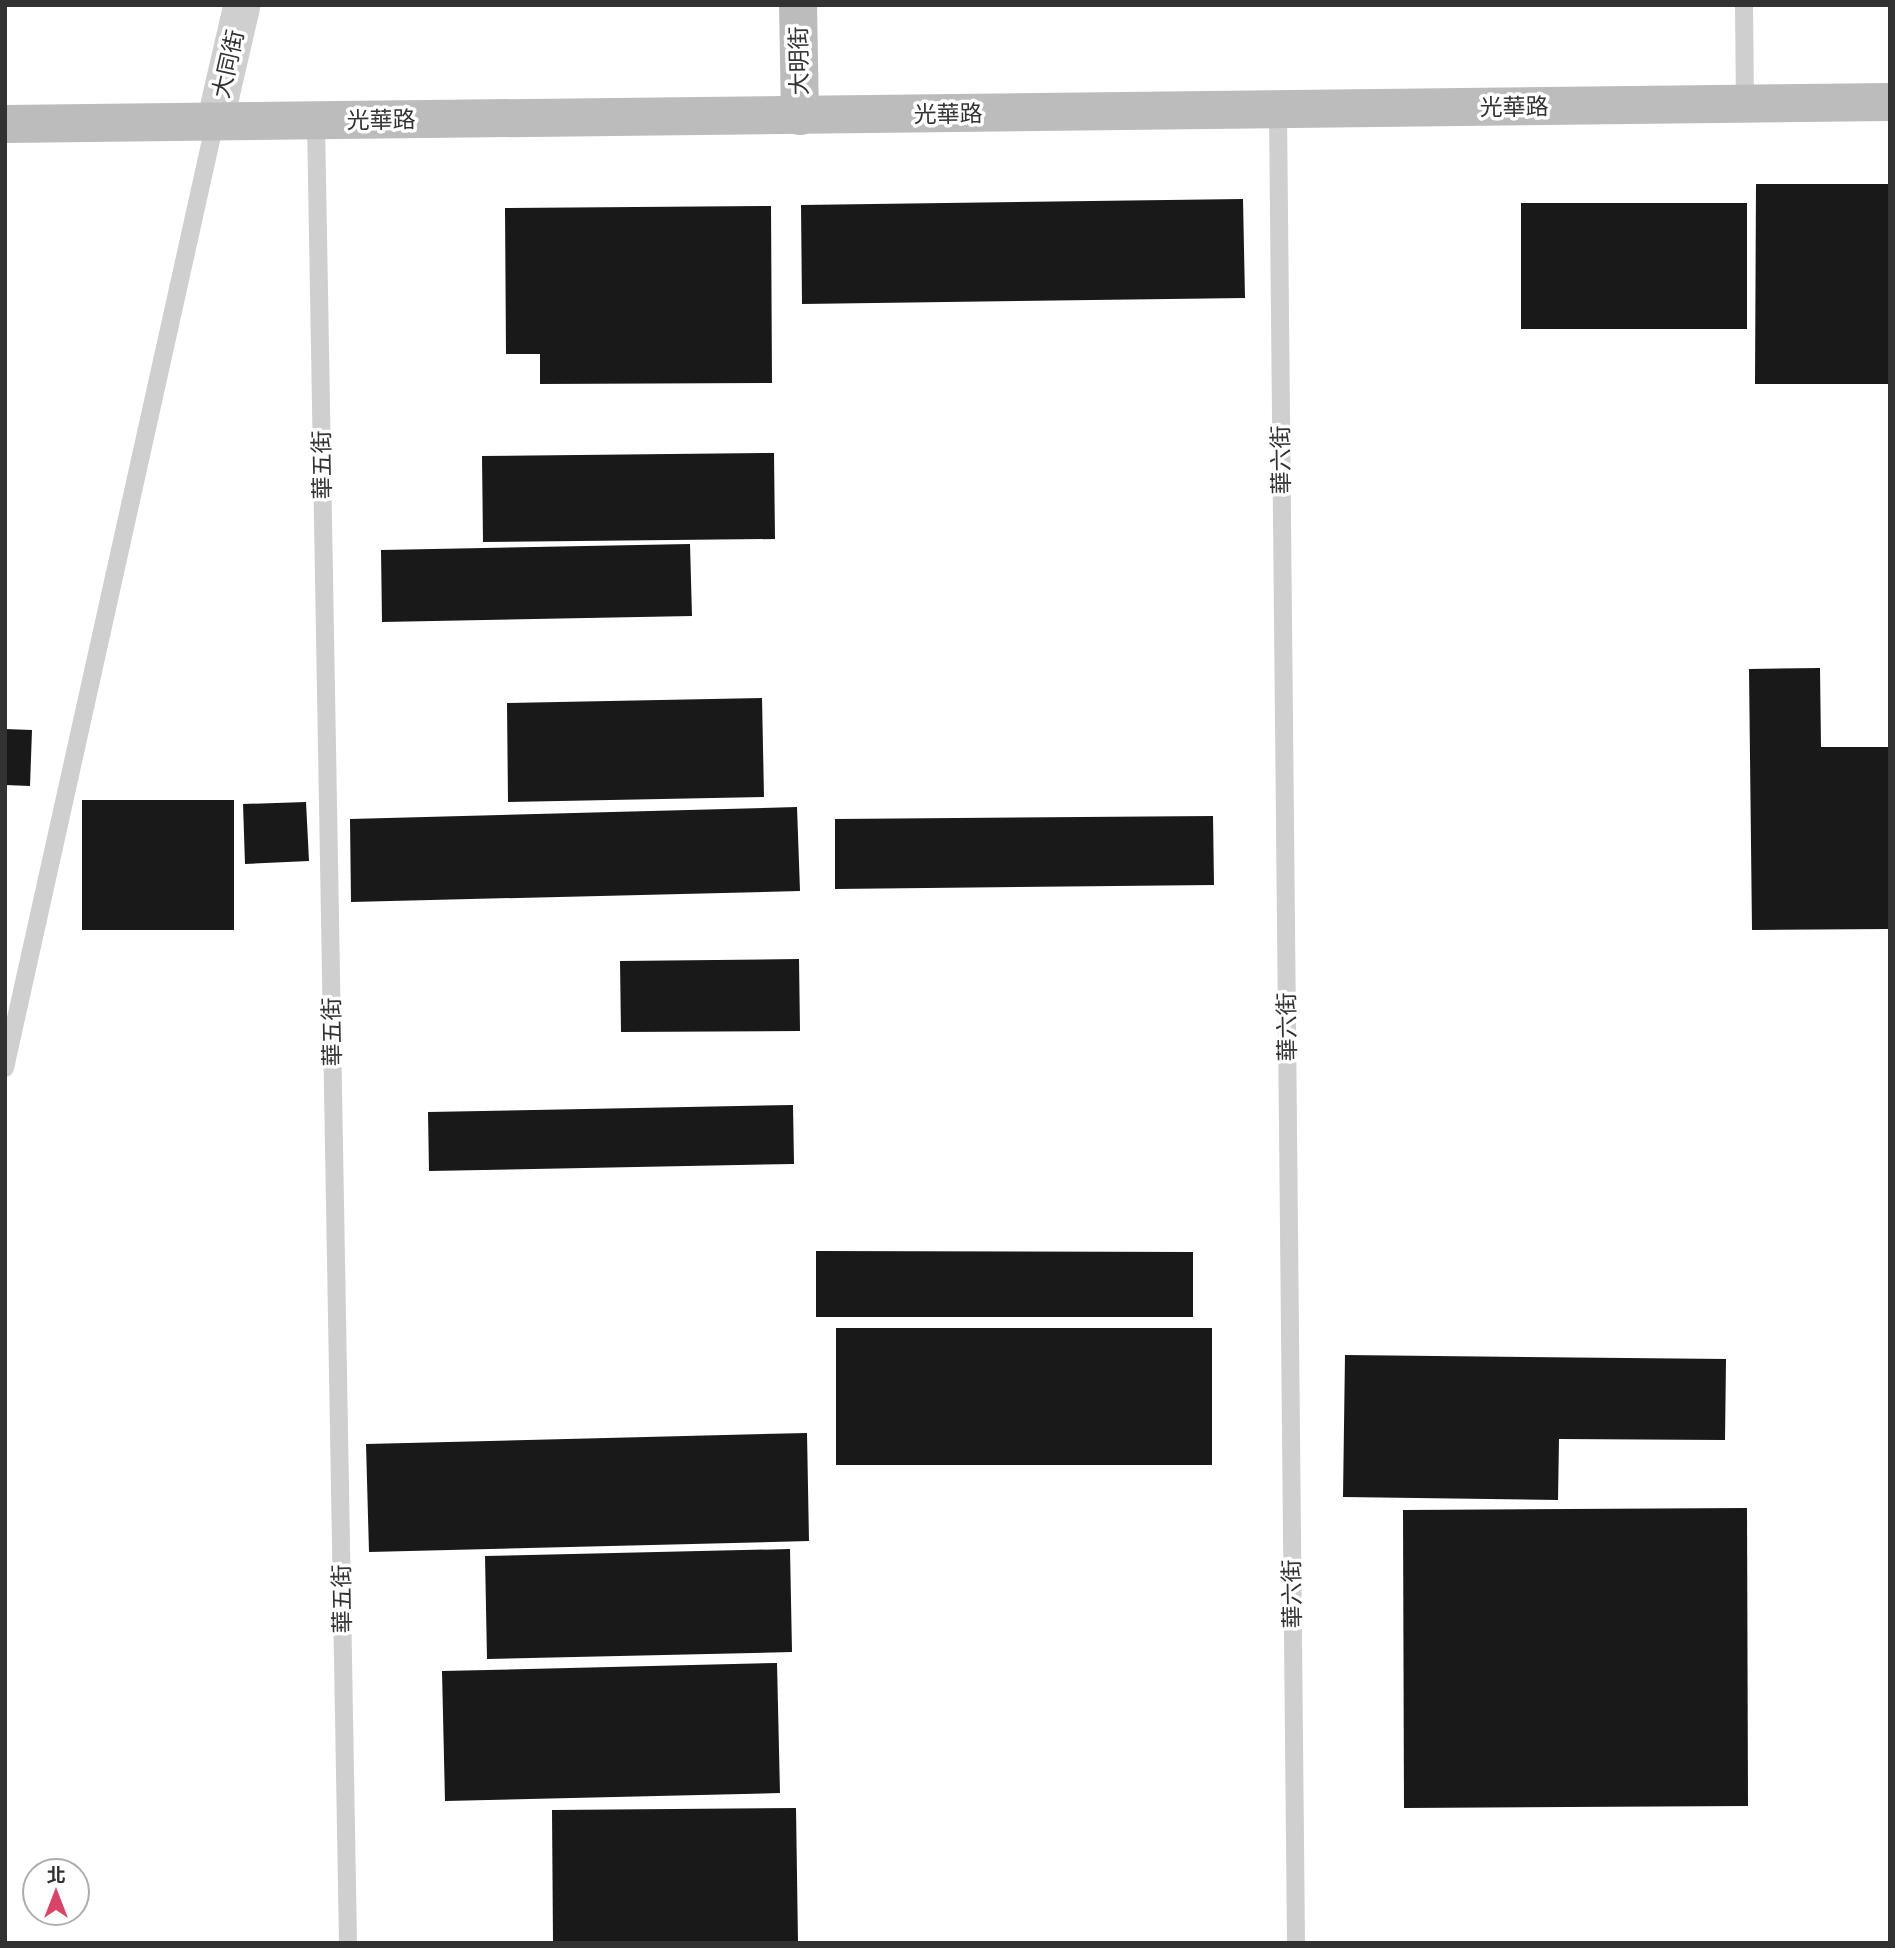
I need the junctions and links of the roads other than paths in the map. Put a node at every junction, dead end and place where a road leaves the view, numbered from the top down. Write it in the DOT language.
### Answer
graph roads {
  1 [pos="242,5"];
  2 [pos="798,5"];
  3 [pos="1744,5"];
  4 [pos="1890,102"];
  5 [pos="1745,104"];
  6 [pos="1278,111"];
  7 [pos="800,116"];
  8 [pos="316,121"];
  9 [pos="215,122"];
  10 [pos="5,124"];
  11 [pos="5,1068"];
  12 [pos="348,1943"];
  13 [pos="1296,1943"];
  1 -- 9 [label="street, 大同街"];
  2 -- 7 [label="street, 大明街"];
  3 -- 5 [label="lane"];
  4 -- 5 [label="street, 光華路"];
  5 -- 6 [label="street, 光華路"];
  6 -- 7 [label="street, 光華路"];
  6 -- 13 [label="lane, 華六街"];
  7 -- 8 [label="street, 光華路"];
  8 -- 9 [label="street, 光華路"];
  8 -- 12 [label="lane, 華五街"];
  9 -- 10 [label="street, 光華路"];
  9 -- 11 [label="lane"];
}
